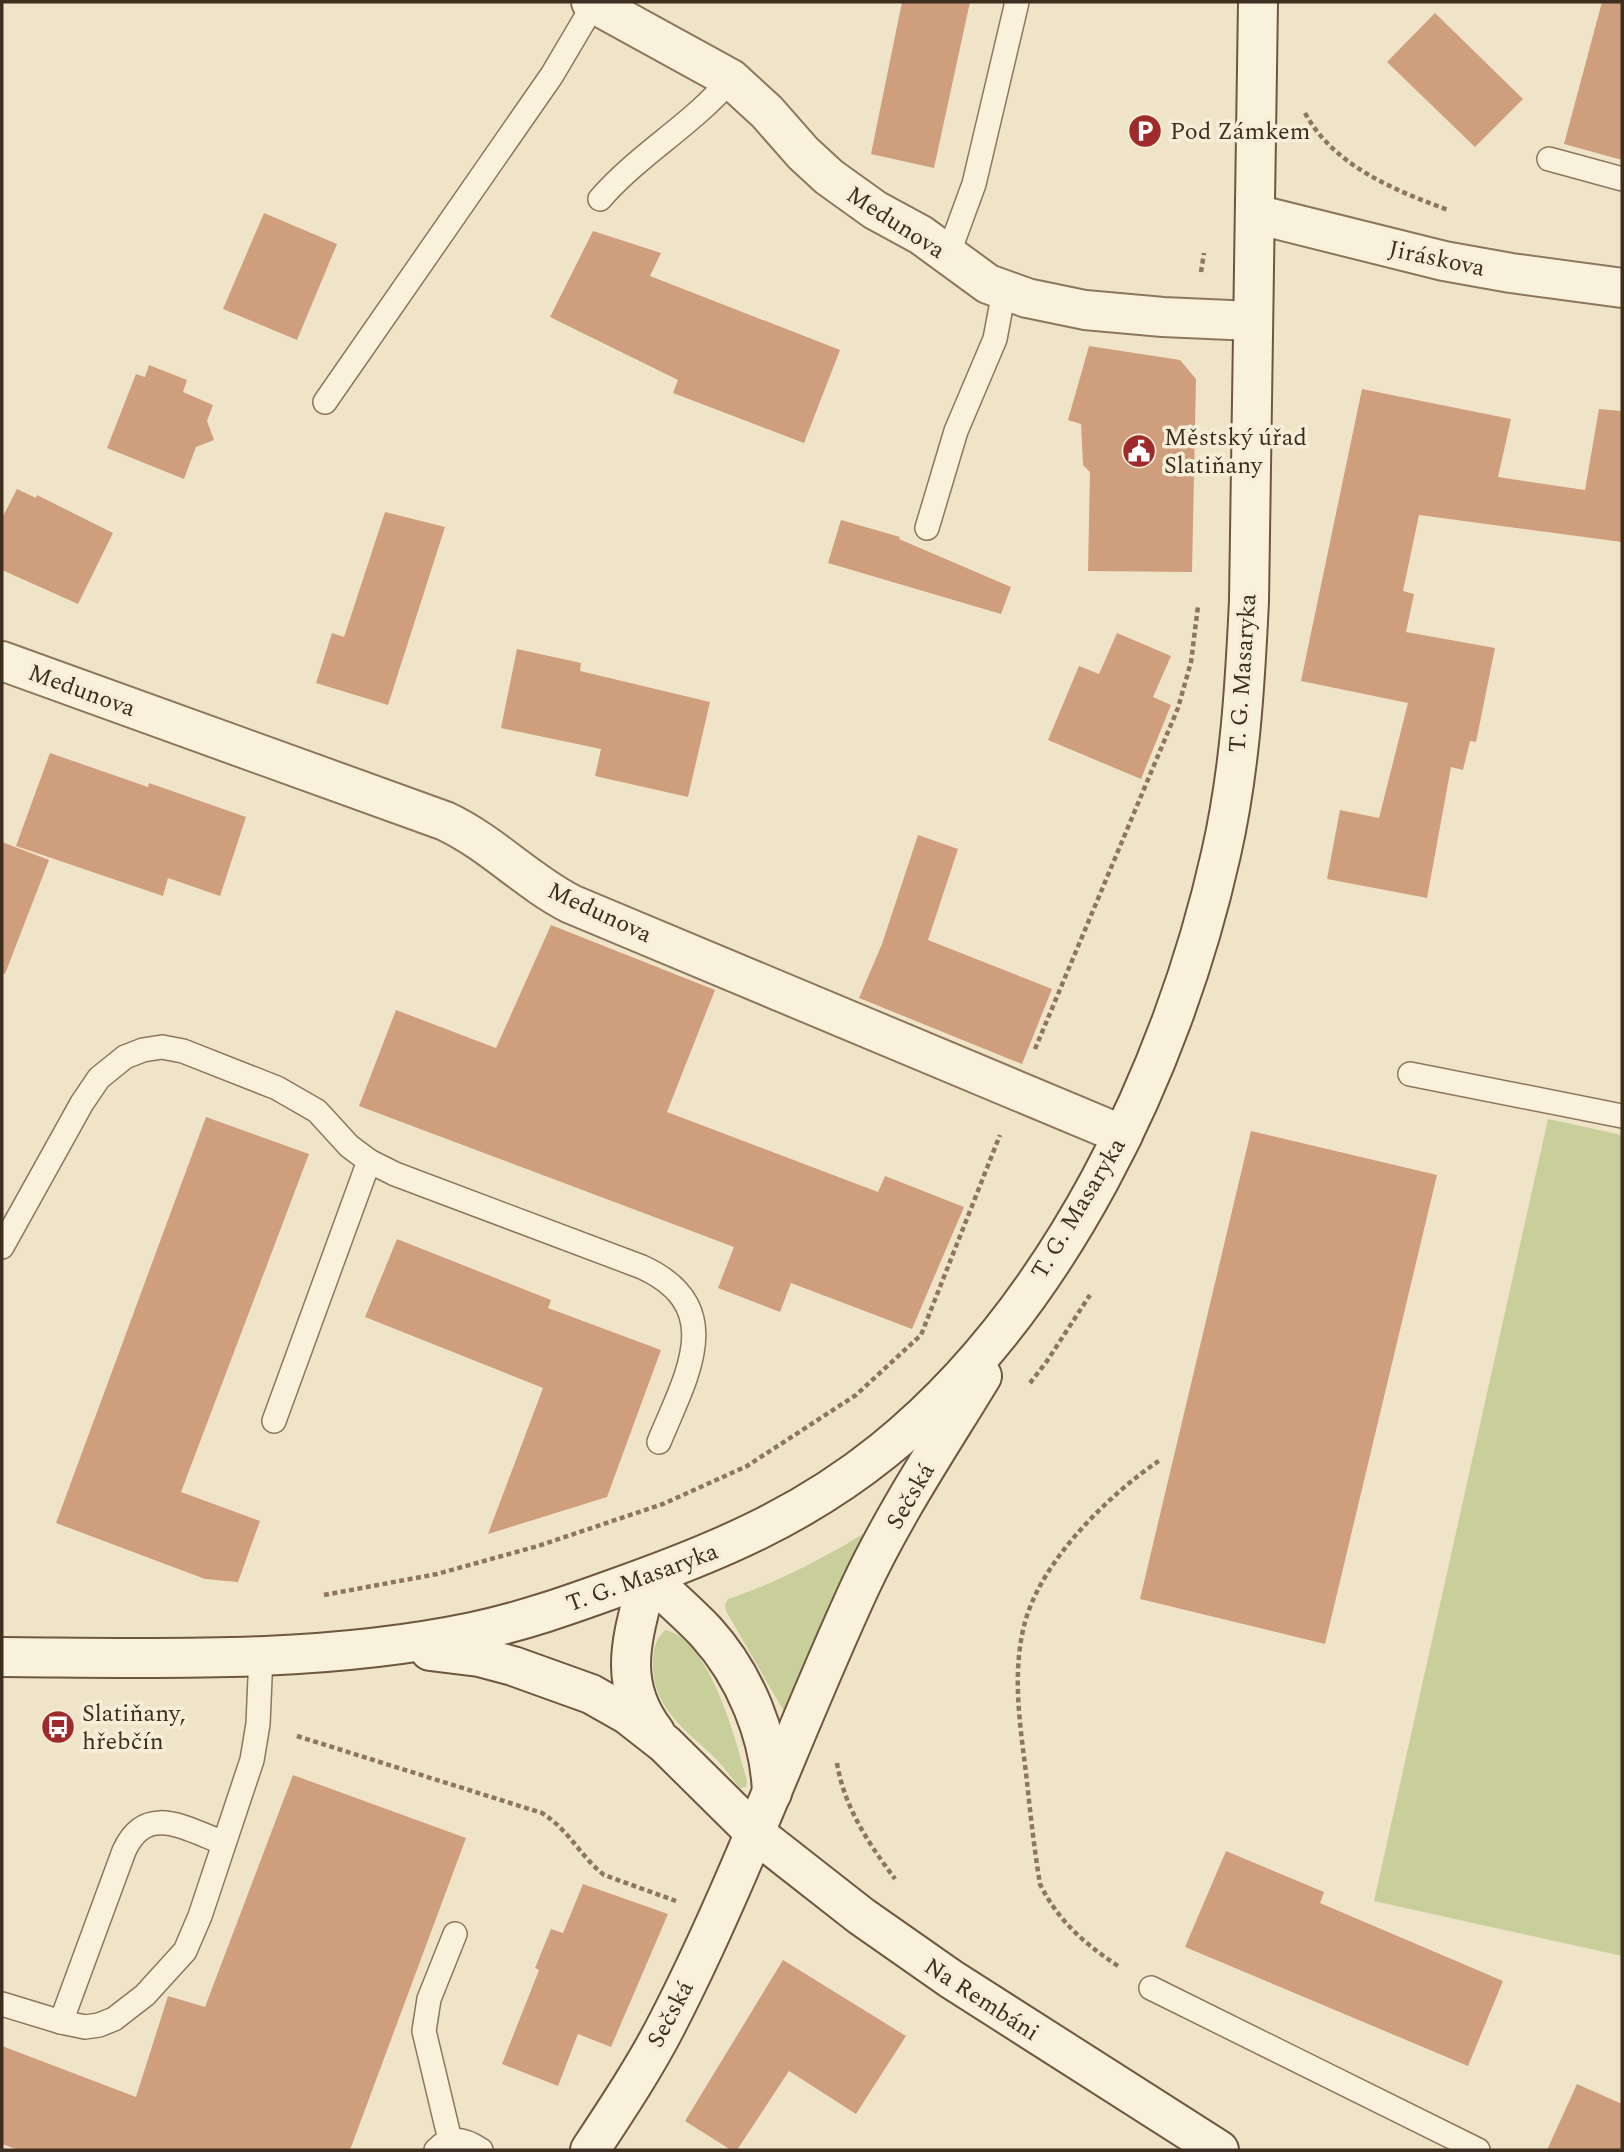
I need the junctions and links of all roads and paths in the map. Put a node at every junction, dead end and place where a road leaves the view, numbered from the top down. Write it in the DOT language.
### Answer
graph roads {
  1 [pos="1017,2"];
  2 [pos="1258,2"];
  3 [pos="592,3"];
  4 [pos="731,79"];
  5 [pos="1302,107"];
  6 [pos="1549,159"];
  7 [pos="1622,179"];
  8 [pos="600,200"];
  9 [pos="1454,212"];
  10 [pos="1255,214"];
  11 [pos="1206,242"];
  12 [pos="948,255"];
  13 [pos="1622,288"];
  14 [pos="1004,291"];
  15 [pos="1200,319"];
  16 [pos="1253,321"];
  17 [pos="326,402"];
  18 [pos="927,528"];
  19 [pos="1199,596"];
  20 [pos="2,661"];
  21 [pos="1409,1074"];
  22 [pos="1017,1091"];
  23 [pos="1622,1116"];
  24 [pos="1122,1135"];
  25 [pos="369,1161"];
  26 [pos="1080,1214"];
  27 [pos="2,1247"];
  28 [pos="274,1421"];
  29 [pos="659,1442"];
  30 [pos="1160,1461"];
  31 [pos="648,1577"];
  32 [pos="324,1595"];
  33 [pos="332,1652"];
  34 [pos="261,1655"];
  35 [pos="2,1657"];
  36 [pos="258,1724"];
  37 [pos="664,1744"];
  38 [pos="772,1793"];
  39 [pos="755,1833"];
  40 [pos="224,1843"];
  41 [pos="722,1908"];
  42 [pos="455,1934"];
  43 [pos="1151,1988"];
  44 [pos="2,2004"];
  45 [pos="61,2022"];
  46 [pos="443,2145"];
  47 [pos="481,2150"];
  48 [pos="590,2150"];
  49 [pos="1219,2150"];
  50 [pos="1479,2150"];
  1 -- 12 [label="lane"];
  2 -- 10 [label="street, T. G. Masaryka"];
  3 -- 4 [label="street, Medunova"];
  3 -- 17 [label="lane"];
  4 -- 8 [label="lane"];
  4 -- 12 [label="street, Medunova"];
  5 -- 9 [label="path"];
  6 -- 7 [label="lane"];
  10 -- 13 [label="street, Jiráskova"];
  10 -- 16 [label="street, T. G. Masaryka"];
  11 -- 15 [label="path"];
  12 -- 14 [label="street, Medunova"];
  14 -- 15 [label="street, Medunova"];
  14 -- 18 [label="lane"];
  15 -- 16 [label="street, Medunova"];
  16 -- 24 [label="street, T. G. Masaryka"];
  19 -- 22 [label="path"];
  20 -- 22 [label="street, Medunova"];
  21 -- 23 [label="lane"];
  22 -- 24 [label="street, Medunova"];
  22 -- 32 [label="path"];
  24 -- 26 [label="street, T. G. Masaryka"];
  25 -- 27 [label="lane"];
  25 -- 28 [label="lane"];
  25 -- 29 [label="lane"];
  26 -- 31 [label="street, T. G. Masaryka"];
  26 -- 38 [label="street, Sečská"];
  30 -- 43 [label="path"];
  31 -- 33 [label="street, T. G. Masaryka"];
  31 -- 37 [label="street"];
  31 -- 38 [label="street"];
  33 -- 34 [label="street, T. G. Masaryka"];
  33 -- 37 [label="street"];
  34 -- 35 [label="street, T. G. Masaryka"];
  34 -- 36 [label="lane"];
  36 -- 40 [label="lane"];
  36 -- 41 [label="path"];
  37 -- 39 [label="street"];
  38 -- 39 [label="street, Sečská"];
  39 -- 41 [label="street, Sečská"];
  39 -- 49 [label="street, Na Rembáni"];
  40 -- 45 [label="lane"];
  40 -- 45 [label="lane"];
  41 -- 48 [label="street, Sečská"];
  42 -- 46 [label="lane"];
  43 -- 50 [label="lane"];
  44 -- 45 [label="lane"];
  46 -- 47 [label="lane"];
}
